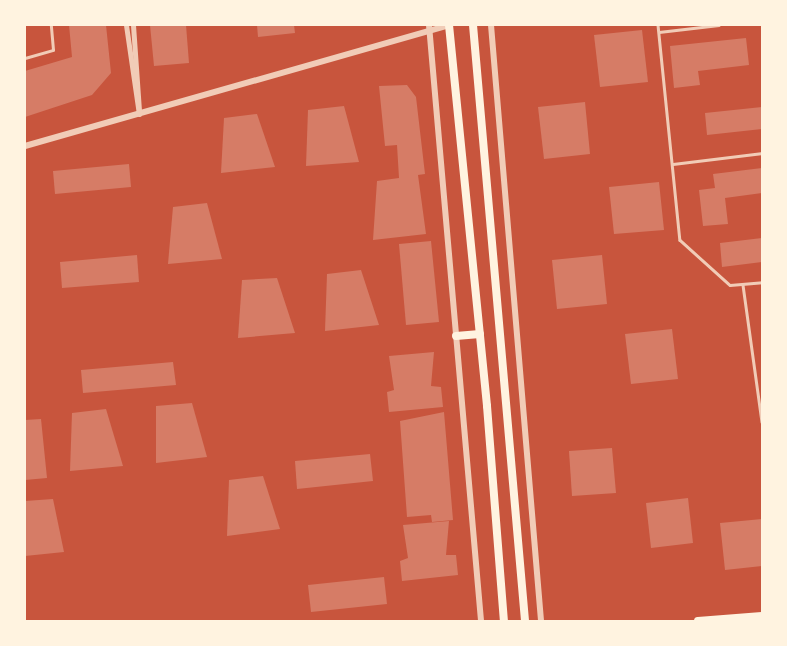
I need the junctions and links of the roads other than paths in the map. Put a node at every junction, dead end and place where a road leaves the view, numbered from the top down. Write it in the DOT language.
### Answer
graph roads {
  1 [pos="51,25"];
  2 [pos="126,25"];
  3 [pos="133,25"];
  4 [pos="449,25"];
  5 [pos="473,25"];
  6 [pos="491,25"];
  7 [pos="658,25"];
  8 [pos="719,25"];
  9 [pos="429,28"];
  10 [pos="659,32"];
  11 [pos="25,58"];
  12 [pos="139,114"];
  13 [pos="25,146"];
  14 [pos="762,153"];
  15 [pos="673,164"];
  16 [pos="762,282"];
  17 [pos="743,284"];
  18 [pos="480,334"];
  19 [pos="456,336"];
  20 [pos="762,422"];
  21 [pos="762,616"];
  22 [pos="481,621"];
  23 [pos="504,621"];
  24 [pos="525,621"];
  25 [pos="541,621"];
  26 [pos="698,621"];
  1 -- 11 [label="lane"];
  2 -- 12 [label="street"];
  3 -- 12 [label="street"];
  4 -- 9 [label="street"];
  4 -- 18 [label="main road"];
  5 -- 24 [label="main road"];
  6 -- 25 [label="street"];
  7 -- 10 [label="lane"];
  8 -- 10 [label="lane"];
  9 -- 12 [label="street"];
  9 -- 19 [label="street"];
  10 -- 15 [label="lane"];
  12 -- 13 [label="street"];
  14 -- 15 [label="lane"];
  15 -- 17 [label="lane"];
  16 -- 17 [label="lane"];
  17 -- 20 [label="lane"];
  18 -- 19 [label="main road"];
  18 -- 23 [label="main road"];
  19 -- 22 [label="street"];
  21 -- 26 [label="main road"];
}
